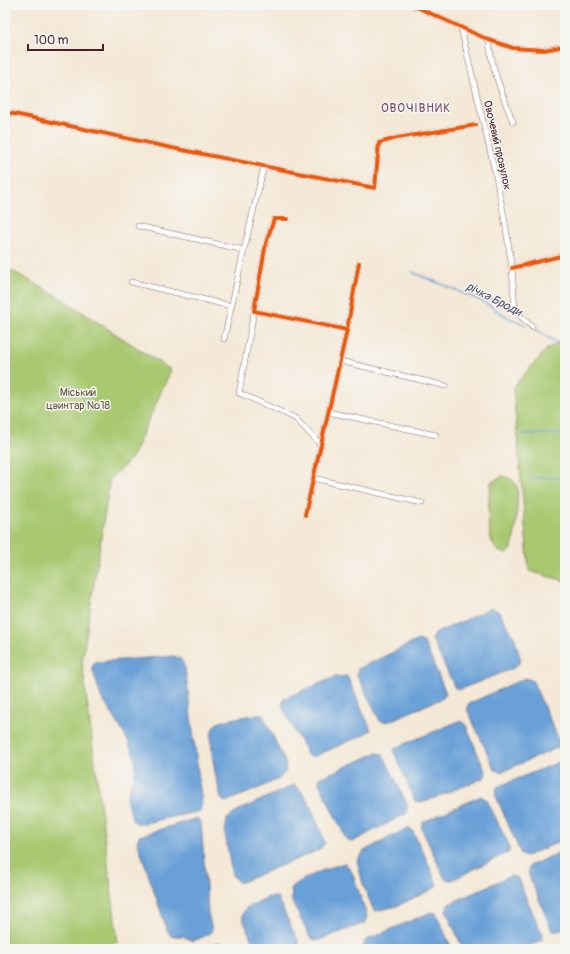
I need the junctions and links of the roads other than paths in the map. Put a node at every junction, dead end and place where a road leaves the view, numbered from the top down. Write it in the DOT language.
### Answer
graph roads {
  1 [pos="412,5"];
  2 [pos="461,28"];
  3 [pos="489,40"];
  4 [pos="565,46"];
  5 [pos="5,112"];
  6 [pos="513,122"];
  7 [pos="476,124"];
  8 [pos="264,166"];
  9 [pos="287,219"];
  10 [pos="138,226"];
  11 [pos="244,250"];
  12 [pos="565,255"];
  13 [pos="359,263"];
  14 [pos="512,268"];
  15 [pos="131,282"];
  16 [pos="232,306"];
  17 [pos="254,311"];
  18 [pos="532,327"];
  19 [pos="347,330"];
  20 [pos="224,339"];
  21 [pos="340,361"];
  22 [pos="446,386"];
  23 [pos="328,412"];
  24 [pos="436,435"];
  25 [pos="321,445"];
  26 [pos="313,478"];
  27 [pos="422,503"];
  28 [pos="305,515"];
  1 -- 2 [label="street"];
  2 -- 3 [label="street"];
  2 -- 14 [label="street, Овочевий провулок"];
  3 -- 4 [label="street"];
  3 -- 6 [label="street"];
  5 -- 8 [label="street"];
  7 -- 8 [label="street"];
  8 -- 11 [label="street"];
  9 -- 17 [label="street"];
  10 -- 11 [label="street"];
  11 -- 16 [label="street"];
  12 -- 14 [label="street"];
  13 -- 19 [label="street"];
  14 -- 18 [label="street, Овочевий провулок"];
  15 -- 16 [label="street"];
  16 -- 20 [label="street"];
  17 -- 19 [label="street"];
  17 -- 25 [label="street"];
  19 -- 21 [label="street"];
  21 -- 22 [label="street"];
  21 -- 23 [label="street"];
  23 -- 24 [label="street"];
  23 -- 25 [label="street"];
  25 -- 26 [label="street"];
  26 -- 27 [label="street"];
  26 -- 28 [label="street"];
}
